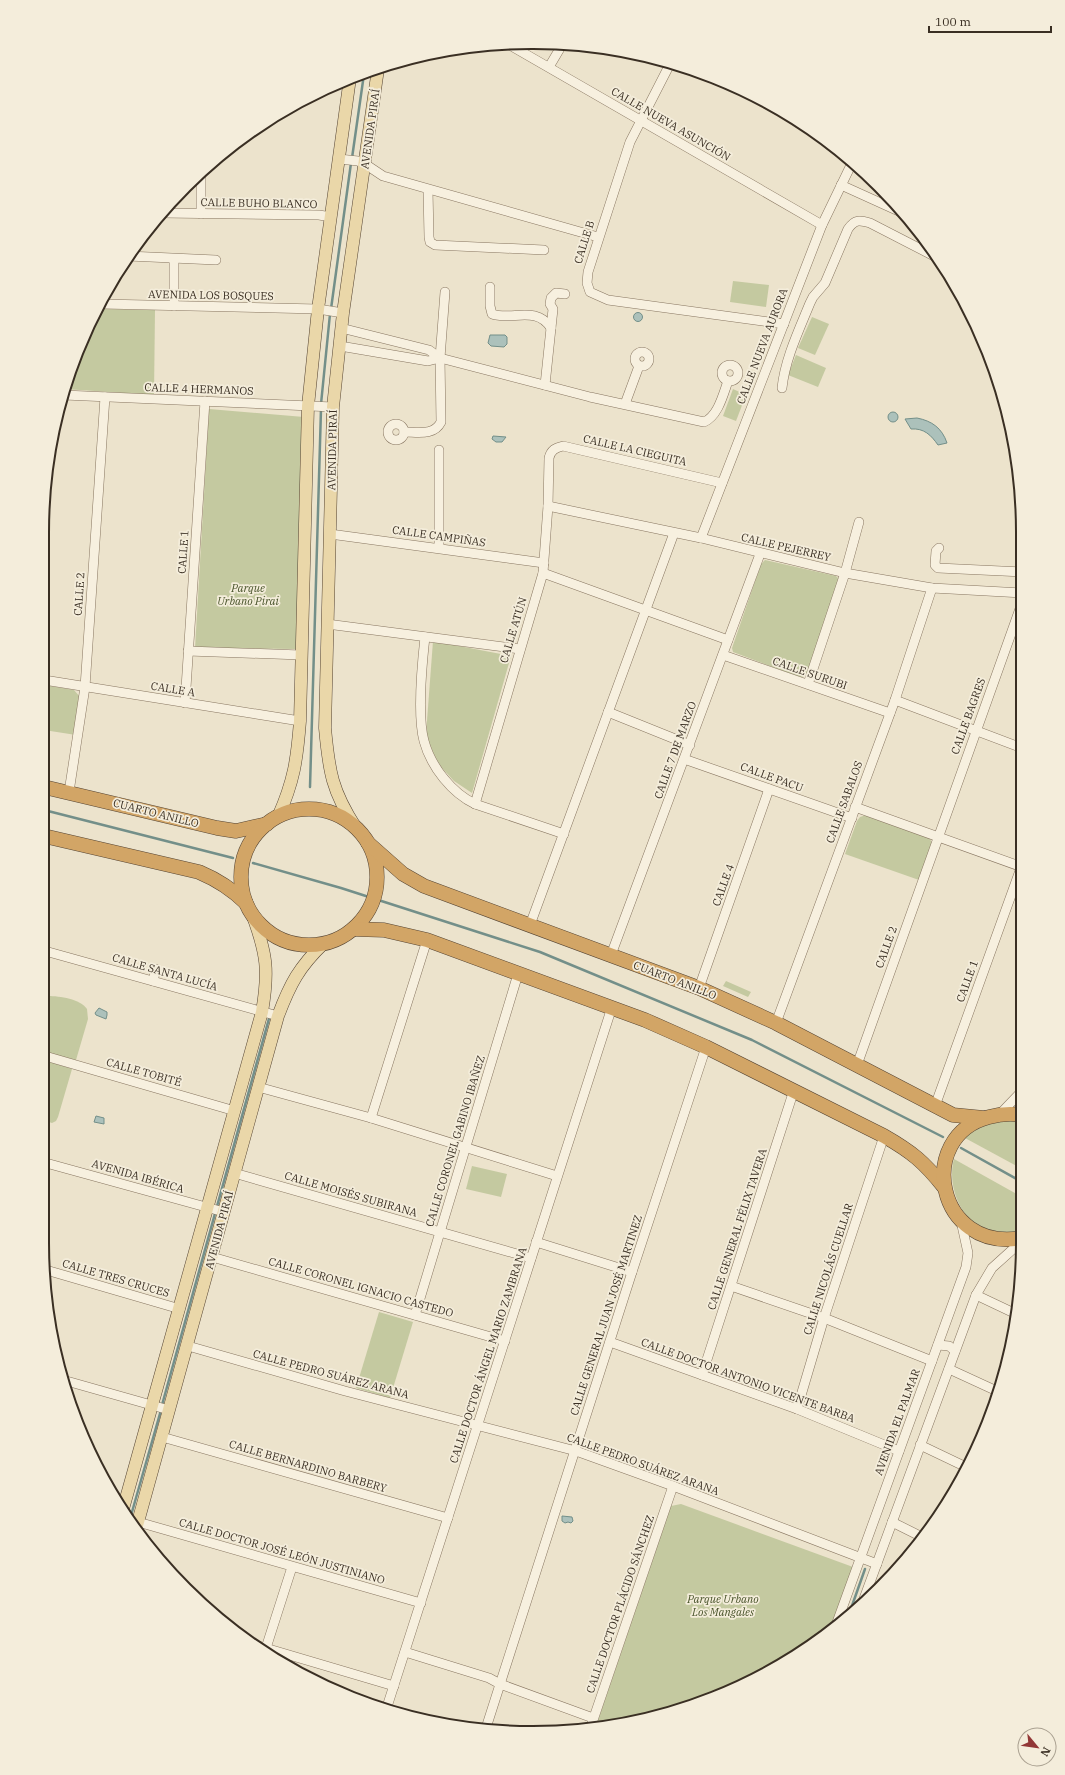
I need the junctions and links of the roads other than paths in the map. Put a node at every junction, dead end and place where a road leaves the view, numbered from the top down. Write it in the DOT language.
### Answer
graph roads {
  1 [pos="518,49"];
  2 [pos="559,50"];
  3 [pos="549,67"];
  4 [pos="668,68"];
  5 [pos="377,75"];
  6 [pos="349,85"];
  7 [pos="640,120"];
  8 [pos="342,159"];
  9 [pos="362,163"];
  10 [pos="849,167"];
  11 [pos="201,181"];
  12 [pos="842,185"];
  13 [pos="428,190"];
  14 [pos="889,207"];
  15 [pos="170,213"];
  16 [pos="201,214"];
  17 [pos="331,217"];
  18 [pos="822,225"];
  19 [pos="598,237"];
  20 [pos="544,250"];
  21 [pos="927,254"];
  22 [pos="135,256"];
  23 [pos="174,259"];
  24 [pos="216,260"];
  25 [pos="490,287"];
  26 [pos="445,292"];
  27 [pos="565,294"];
  28 [pos="107,304"];
  29 [pos="174,306"];
  30 [pos="321,310"];
  31 [pos="341,312"];
  32 [pos="784,324"];
  33 [pos="341,328"];
  34 [pos="551,328"];
  35 [pos="340,346"];
  36 [pos="440,358"];
  37 [pos="639,366"];
  38 [pos="728,381"];
  39 [pos="545,385"];
  40 [pos="782,388"];
  41 [pos="69,395"];
  42 [pos="105,397"];
  43 [pos="205,401"];
  44 [pos="625,404"];
  45 [pos="312,406"];
  46 [pos="330,407"];
  47 [pos="404,432"];
  48 [pos="439,450"];
  49 [pos="549,458"];
  50 [pos="722,483"];
  51 [pos="548,506"];
  52 [pos="858,522"];
  53 [pos="674,533"];
  54 [pos="330,534"];
  55 [pos="700,538"];
  56 [pos="439,548"];
  57 [pos="939,548"];
  58 [pos="760,554"];
  59 [pos="544,563"];
  60 [pos="1016,572"];
  61 [pos="543,573"];
  62 [pos="845,573"];
  63 [pos="932,588"];
  64 [pos="1016,593"];
  65 [pos="645,611"];
  66 [pos="1016,620"];
  67 [pos="327,624"];
  68 [pos="425,637"];
  69 [pos="728,640"];
  70 [pos="520,649"];
  71 [pos="188,651"];
  72 [pos="301,655"];
  73 [pos="723,655"];
  74 [pos="49,681"];
  75 [pos="808,684"];
  76 [pos="85,687"];
  77 [pos="895,700"];
  78 [pos="185,703"];
  79 [pos="608,712"];
  80 [pos="890,713"];
  81 [pos="300,721"];
  82 [pos="976,730"];
  83 [pos="690,745"];
  84 [pos="1016,746"];
  85 [pos="684,758"];
  86 [pos="49,788"];
  87 [pos="769,789"];
  88 [pos="69,792"];
  89 [pos="475,804"];
  90 [pos="856,807"];
  91 [pos="852,818"];
  92 [pos="273,820"];
  93 [pos="356,828"];
  94 [pos="564,834"];
  95 [pos="938,837"];
  96 [pos="49,839"];
  97 [pos="368,843"];
  98 [pos="1016,864"];
  99 [pos="1016,883"];
  100 [pos="249,909"];
  101 [pos="530,925"];
  102 [pos="353,929"];
  103 [pos="427,940"];
  104 [pos="324,943"];
  105 [pos="49,952"];
  106 [pos="612,955"];
  107 [pos="156,969"];
  108 [pos="518,974"];
  109 [pos="153,981"];
  110 [pos="699,988"];
  111 [pos="612,1007"];
  112 [pos="264,1012"];
  113 [pos="277,1015"];
  114 [pos="776,1023"];
  115 [pos="706,1047"];
  116 [pos="49,1057"];
  117 [pos="857,1065"];
  118 [pos="258,1087"];
  119 [pos="794,1090"];
  120 [pos="1016,1097"];
  121 [pos="935,1106"];
  122 [pos="235,1111"];
  123 [pos="1000,1114"];
  124 [pos="1016,1115"];
  125 [pos="371,1118"];
  126 [pos="984,1118"];
  127 [pos="884,1136"];
  128 [pos="466,1149"];
  129 [pos="49,1164"];
  130 [pos="234,1173"];
  131 [pos="557,1176"];
  132 [pos="944,1187"];
  133 [pos="208,1208"];
  134 [pos="223,1212"];
  135 [pos="961,1222"];
  136 [pos="440,1232"];
  137 [pos="1016,1240"];
  138 [pos="536,1242"];
  139 [pos="1016,1246"];
  140 [pos="212,1257"];
  141 [pos="531,1258"];
  142 [pos="50,1271"];
  143 [pos="632,1272"];
  144 [pos="731,1286"];
  145 [pos="976,1295"];
  146 [pos="180,1309"];
  147 [pos="1011,1312"];
  148 [pos="415,1315"];
  149 [pos="824,1318"];
  150 [pos="505,1341"];
  151 [pos="610,1342"];
  152 [pos="938,1345"];
  153 [pos="188,1346"];
  154 [pos="955,1351"];
  155 [pos="932,1361"];
  156 [pos="949,1369"];
  157 [pos="702,1375"];
  158 [pos="70,1382"];
  159 [pos="993,1389"];
  160 [pos="154,1406"];
  161 [pos="168,1409"];
  162 [pos="797,1409"];
  163 [pos="478,1425"];
  164 [pos="162,1437"];
  165 [pos="920,1445"];
  166 [pos="576,1451"];
  167 [pos="899,1451"];
  168 [pos="961,1465"];
  169 [pos="673,1486"];
  170 [pos="123,1500"];
  171 [pos="448,1518"];
  172 [pos="138,1522"];
  173 [pos="892,1522"];
  174 [pos="142,1527"];
  175 [pos="918,1535"];
  176 [pos="860,1558"];
  177 [pos="877,1564"];
  178 [pos="292,1567"];
  179 [pos="868,1590"];
  180 [pos="421,1602"];
  181 [pos="839,1616"];
  182 [pos="266,1646"];
  183 [pos="272,1650"];
  184 [pos="405,1652"];
  185 [pos="500,1684"];
  186 [pos="394,1686"];
  187 [pos="388,1704"];
  188 [pos="593,1718"];
  189 [pos="592,1722"];
  190 [pos="487,1724"];
  1 -- 3 [label="street, CALLE NUEVA ASUNCIÓN"];
  2 -- 3 [label="street"];
  3 -- 7 [label="street, CALLE NUEVA ASUNCIÓN"];
  4 -- 7 [label="street, CALLE B"];
  5 -- 9 [label="main road, AVENIDA PIRAÍ"];
  6 -- 8 [label="main road"];
  7 -- 18 [label="street, CALLE NUEVA ASUNCIÓN"];
  7 -- 19 [label="street, CALLE B"];
  8 -- 9 [label="street"];
  8 -- 17 [label="main road"];
  9 -- 13 [label="street"];
  9 -- 31 [label="main road, AVENIDA PIRAÍ"];
  10 -- 12 [label="street, CALLE NUEVA AURORA"];
  11 -- 16 [label="street"];
  12 -- 14 [label="street"];
  12 -- 18 [label="street, CALLE NUEVA AURORA"];
  13 -- 19 [label="street"];
  13 -- 20 [label="street"];
  15 -- 16 [label="street, CALLE BUHO BLANCO"];
  16 -- 17 [label="street, CALLE BUHO BLANCO"];
  17 -- 30 [label="main road"];
  18 -- 32 [label="street, CALLE NUEVA AURORA"];
  19 -- 32 [label="street, CALLE B"];
  21 -- 40 [label="street"];
  22 -- 23 [label="street"];
  23 -- 24 [label="street"];
  23 -- 29 [label="street"];
  25 -- 34 [label="street"];
  26 -- 36 [label="street"];
  27 -- 34 [label="street"];
  28 -- 29 [label="street, AVENIDA LOS BOSQUES"];
  29 -- 30 [label="street, AVENIDA LOS BOSQUES"];
  30 -- 31 [label="street, AVENIDA LOS BOSQUES"];
  30 -- 45 [label="main road"];
  31 -- 33 [label="main road, AVENIDA PIRAÍ"];
  32 -- 50 [label="street, CALLE NUEVA AURORA"];
  33 -- 35 [label="main road, AVENIDA PIRAÍ"];
  33 -- 36 [label="street"];
  34 -- 39 [label="street"];
  35 -- 36 [label="street"];
  35 -- 46 [label="main road, AVENIDA PIRAÍ"];
  36 -- 39 [label="street"];
  36 -- 47 [label="street"];
  37 -- 44 [label="street"];
  38 -- 44 [label="street"];
  39 -- 44 [label="street"];
  41 -- 42 [label="street, CALLE 4 HERMANOS"];
  42 -- 43 [label="street, CALLE 4 HERMANOS"];
  42 -- 76 [label="street, CALLE 2"];
  43 -- 45 [label="street, CALLE 4 HERMANOS"];
  43 -- 71 [label="street, CALLE 1"];
  45 -- 46 [label="street, CALLE 4 HERMANOS"];
  45 -- 72 [label="main road"];
  46 -- 54 [label="main road, AVENIDA PIRAÍ"];
  48 -- 56 [label="street"];
  49 -- 50 [label="street, CALLE LA CIEGUITA"];
  49 -- 51 [label="street, CALLE ATÚN"];
  50 -- 55 [label="street, CALLE NUEVA AURORA"];
  51 -- 53 [label="street, CALLE PEJERREY"];
  51 -- 59 [label="street, CALLE ATÚN"];
  52 -- 62 [label="street"];
  53 -- 55 [label="street, CALLE PEJERREY"];
  53 -- 65 [label="street"];
  54 -- 56 [label="street, CALLE CAMPIÑAS"];
  54 -- 67 [label="main road, AVENIDA PIRAÍ"];
  55 -- 58 [label="street, CALLE PEJERREY"];
  56 -- 59 [label="street, CALLE CAMPIÑAS"];
  57 -- 60 [label="street"];
  58 -- 62 [label="street, CALLE PEJERREY"];
  58 -- 69 [label="street, CALLE 7 DE MARZO"];
  59 -- 61 [label="street, CALLE ATÚN"];
  61 -- 65 [label="street"];
  61 -- 70 [label="street, CALLE ATÚN"];
  62 -- 63 [label="street, CALLE PEJERREY"];
  62 -- 75 [label="street"];
  63 -- 64 [label="street, CALLE PEJERREY"];
  63 -- 77 [label="street, CALLE SABALOS"];
  65 -- 69 [label="street"];
  65 -- 79 [label="street"];
  66 -- 82 [label="street, CALLE BAGRES"];
  67 -- 68 [label="street"];
  67 -- 93 [label="main road, AVENIDA PIRAÍ"];
  68 -- 70 [label="street"];
  68 -- 89 [label="street"];
  69 -- 73 [label="street, CALLE 7 DE MARZO"];
  70 -- 89 [label="street, CALLE ATÚN"];
  71 -- 72 [label="street"];
  71 -- 78 [label="street, CALLE 1"];
  72 -- 81 [label="main road"];
  73 -- 75 [label="street, CALLE SURUBI"];
  73 -- 83 [label="street, CALLE 7 DE MARZO"];
  74 -- 76 [label="street, CALLE A"];
  75 -- 80 [label="street, CALLE SURUBI"];
  76 -- 78 [label="street, CALLE A"];
  76 -- 88 [label="street, CALLE 2"];
  77 -- 80 [label="street, CALLE SABALOS"];
  77 -- 82 [label="street"];
  78 -- 81 [label="street, CALLE A"];
  79 -- 83 [label="street"];
  79 -- 94 [label="street"];
  80 -- 90 [label="street, CALLE SABALOS"];
  81 -- 92 [label="main road"];
  82 -- 84 [label="street"];
  82 -- 95 [label="street, CALLE BAGRES"];
  83 -- 85 [label="street, CALLE 7 DE MARZO"];
  85 -- 87 [label="street, CALLE PACU"];
  85 -- 106 [label="street, CALLE 7 DE MARZO"];
  86 -- 88 [label="highway, CUARTO ANILLO"];
  87 -- 91 [label="street, CALLE PACU"];
  87 -- 110 [label="street, CALLE 4"];
  88 -- 92 [label="highway, CUARTO ANILLO"];
  89 -- 94 [label="street"];
  90 -- 91 [label="street, CALLE SABALOS"];
  90 -- 95 [label="street"];
  91 -- 114 [label="street, CALLE SABALOS"];
  92 -- 93 [label="highway"];
  92 -- 100 [label="highway"];
  93 -- 97 [label="highway"];
  94 -- 101 [label="street"];
  95 -- 98 [label="street"];
  95 -- 117 [label="street, CALLE 2"];
  96 -- 100 [label="highway"];
  97 -- 101 [label="highway, CUARTO ANILLO"];
  97 -- 102 [label="highway"];
  99 -- 121 [label="street, CALLE 1"];
  100 -- 104 [label="highway"];
  100 -- 112 [label="main road, AVENIDA PIRAÍ"];
  101 -- 106 [label="highway, CUARTO ANILLO"];
  102 -- 103 [label="highway"];
  102 -- 104 [label="highway"];
  103 -- 108 [label="highway"];
  103 -- 125 [label="street"];
  104 -- 113 [label="main road, AVENIDA PIRAÍ"];
  105 -- 109 [label="street, CALLE SANTA LUCÍA"];
  106 -- 110 [label="highway, CUARTO ANILLO"];
  107 -- 109 [label="street"];
  108 -- 111 [label="highway"];
  108 -- 128 [label="street, CALLE CORONEL GABINO IBAÑEZ"];
  109 -- 112 [label="street, CALLE SANTA LUCÍA"];
  110 -- 114 [label="highway, CUARTO ANILLO"];
  111 -- 115 [label="highway"];
  111 -- 131 [label="street, CALLE DOCTOR ÁNGEL MARIO ZAMBRANA"];
  112 -- 113 [label="street, CALLE SANTA LUCÍA"];
  112 -- 122 [label="main road, AVENIDA PIRAÍ"];
  113 -- 118 [label="main road, AVENIDA PIRAÍ"];
  114 -- 117 [label="highway, CUARTO ANILLO"];
  115 -- 119 [label="highway"];
  115 -- 143 [label="street, CALLE GENERAL JUAN JOSÉ MARTINEZ"];
  116 -- 122 [label="street, CALLE TOBITÉ"];
  117 -- 121 [label="highway, CUARTO ANILLO"];
  118 -- 125 [label="street"];
  118 -- 130 [label="main road, AVENIDA PIRAÍ"];
  119 -- 127 [label="highway"];
  119 -- 144 [label="street, CALLE GENERAL FÉLIX TAVERA"];
  120 -- 123 [label="street"];
  121 -- 126 [label="highway, CUARTO ANILLO"];
  122 -- 133 [label="main road, AVENIDA PIRAÍ"];
  123 -- 124 [label="highway"];
  123 -- 126 [label="highway"];
  125 -- 128 [label="street"];
  126 -- 132 [label="highway"];
  127 -- 132 [label="highway"];
  127 -- 149 [label="street, CALLE NICOLÁS CUELLAR"];
  128 -- 131 [label="street"];
  128 -- 136 [label="street, CALLE CORONEL GABINO IBAÑEZ"];
  129 -- 133 [label="street, AVENIDA IBÉRICA"];
  130 -- 134 [label="main road, AVENIDA PIRAÍ"];
  130 -- 136 [label="street, CALLE MOISÉS SUBIRANA"];
  131 -- 138 [label="street, CALLE DOCTOR ÁNGEL MARIO ZAMBRANA"];
  132 -- 135 [label="highway"];
  133 -- 134 [label="street, AVENIDA IBÉRICA"];
  133 -- 146 [label="main road, AVENIDA PIRAÍ"];
  134 -- 140 [label="main road, AVENIDA PIRAÍ"];
  135 -- 137 [label="highway"];
  135 -- 152 [label="street, AVENIDA EL PALMAR"];
  136 -- 141 [label="street, CALLE MOISÉS SUBIRANA"];
  136 -- 148 [label="street, CALLE CORONEL GABINO IBAÑEZ"];
  138 -- 141 [label="street, CALLE DOCTOR ÁNGEL MARIO ZAMBRANA"];
  138 -- 143 [label="street"];
  139 -- 145 [label="street"];
  140 -- 148 [label="street, CALLE CORONEL IGNACIO CASTEDO"];
  140 -- 153 [label="main road, AVENIDA PIRAÍ"];
  141 -- 150 [label="street, CALLE DOCTOR ÁNGEL MARIO ZAMBRANA"];
  142 -- 146 [label="street, CALLE TRES CRUCES"];
  143 -- 151 [label="street, CALLE GENERAL JUAN JOSÉ MARTINEZ"];
  144 -- 149 [label="street"];
  144 -- 157 [label="street, CALLE GENERAL FÉLIX TAVERA"];
  145 -- 147 [label="street"];
  145 -- 154 [label="street"];
  146 -- 160 [label="main road, AVENIDA PIRAÍ"];
  148 -- 150 [label="street, CALLE CORONEL IGNACIO CASTEDO"];
  149 -- 155 [label="street"];
  149 -- 162 [label="street, CALLE NICOLÁS CUELLAR"];
  150 -- 163 [label="street, CALLE DOCTOR ÁNGEL MARIO ZAMBRANA"];
  151 -- 157 [label="street, CALLE DOCTOR ANTONIO VICENTE BARBA"];
  151 -- 166 [label="street, CALLE GENERAL JUAN JOSÉ MARTINEZ"];
  152 -- 154 [label="street"];
  152 -- 155 [label="street, AVENIDA EL PALMAR"];
  153 -- 161 [label="main road, AVENIDA PIRAÍ"];
  153 -- 163 [label="street, CALLE PEDRO SUÁREZ ARANA"];
  154 -- 156 [label="street"];
  155 -- 167 [label="street, AVENIDA EL PALMAR"];
  156 -- 159 [label="street"];
  156 -- 165 [label="street"];
  157 -- 162 [label="street, CALLE DOCTOR ANTONIO VICENTE BARBA"];
  158 -- 160 [label="street"];
  160 -- 161 [label="street"];
  160 -- 170 [label="main road, AVENIDA PIRAÍ"];
  161 -- 164 [label="main road, AVENIDA PIRAÍ"];
  162 -- 167 [label="street, CALLE DOCTOR ANTONIO VICENTE BARBA"];
  163 -- 166 [label="street, CALLE PEDRO SUÁREZ ARANA"];
  163 -- 171 [label="street, CALLE DOCTOR ÁNGEL MARIO ZAMBRANA"];
  164 -- 171 [label="street, CALLE BERNARDINO BARBERY"];
  164 -- 172 [label="main road, AVENIDA PIRAÍ"];
  165 -- 168 [label="street"];
  165 -- 173 [label="street"];
  166 -- 169 [label="street, CALLE PEDRO SUÁREZ ARANA"];
  166 -- 185 [label="street, CALLE GENERAL JUAN JOSÉ MARTINEZ"];
  167 -- 176 [label="street, AVENIDA EL PALMAR"];
  169 -- 176 [label="street, CALLE PEDRO SUÁREZ ARANA"];
  169 -- 188 [label="street, CALLE DOCTOR PLÁCIDO SÁNCHEZ"];
  171 -- 180 [label="street, CALLE DOCTOR ÁNGEL MARIO ZAMBRANA"];
  173 -- 175 [label="street"];
  173 -- 177 [label="street"];
  174 -- 178 [label="street, CALLE DOCTOR JOSÉ LEÓN JUSTINIANO"];
  176 -- 177 [label="street, CALLE PEDRO SUÁREZ ARANA"];
  176 -- 181 [label="street, AVENIDA EL PALMAR"];
  177 -- 179 [label="street"];
  178 -- 180 [label="street, CALLE DOCTOR JOSÉ LEÓN JUSTINIANO"];
  178 -- 182 [label="street"];
  180 -- 184 [label="street, CALLE DOCTOR ÁNGEL MARIO ZAMBRANA"];
  183 -- 186 [label="street"];
  184 -- 185 [label="street"];
  184 -- 186 [label="street, CALLE DOCTOR ÁNGEL MARIO ZAMBRANA"];
  185 -- 188 [label="street"];
  185 -- 190 [label="street, CALLE GENERAL JUAN JOSÉ MARTINEZ"];
  186 -- 187 [label="street, CALLE DOCTOR ÁNGEL MARIO ZAMBRANA"];
  188 -- 189 [label="street, CALLE DOCTOR PLÁCIDO SÁNCHEZ"];
}
